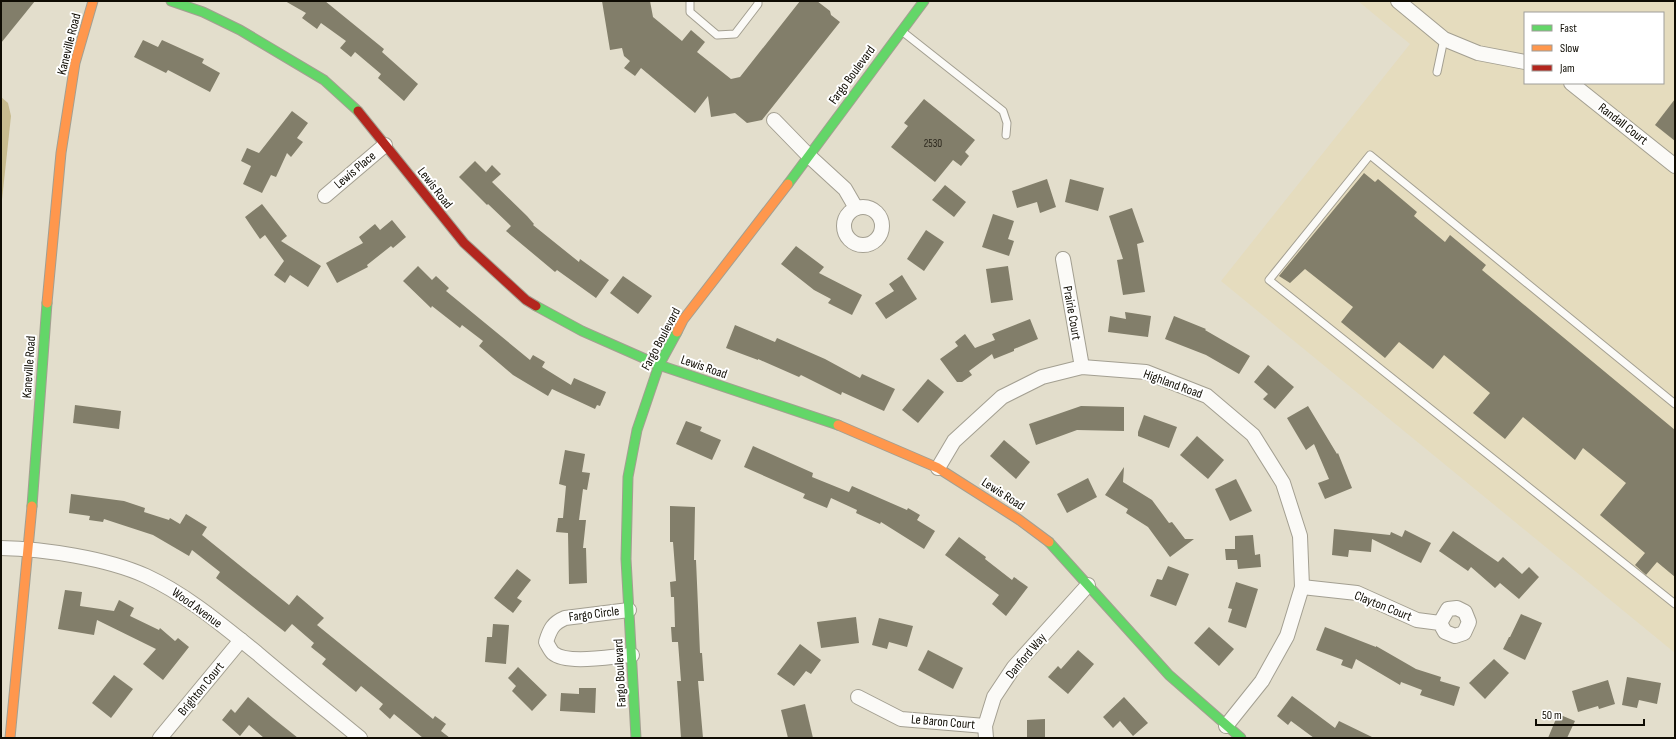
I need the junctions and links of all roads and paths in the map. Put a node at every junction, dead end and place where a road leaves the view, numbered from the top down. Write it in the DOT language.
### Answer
graph roads {
  1 [pos="93,1"];
  2 [pos="171,1"];
  3 [pos="690,1"];
  4 [pos="758,1"];
  5 [pos="1398,1"];
  6 [pos="921,2"];
  7 [pos="902,30"];
  8 [pos="1444,39"];
  9 [pos="1524,62"];
  10 [pos="1437,72"];
  11 [pos="1572,84"];
  12 [pos="774,120"];
  13 [pos="1006,135"];
  14 [pos="385,145"];
  15 [pos="808,156"];
  16 [pos="1675,166"];
  17 [pos="325,196"];
  18 [pos="856,208"];
  19 [pos="1063,259"];
  20 [pos="659,365"];
  21 [pos="1082,367"];
  22 [pos="1675,404"];
  23 [pos="938,468"];
  24 [pos="1,548"];
  25 [pos="29,548"];
  26 [pos="1088,585"];
  27 [pos="1302,587"];
  28 [pos="1675,604"];
  29 [pos="629,610"];
  30 [pos="1440,622"];
  31 [pos="241,640"];
  32 [pos="632,655"];
  33 [pos="858,697"];
  34 [pos="1226,726"];
  35 [pos="985,732"];
  36 [pos="10,738"];
  37 [pos="160,738"];
  38 [pos="360,738"];
  39 [pos="636,738"];
  40 [pos="1241,738"];
  1 -- 25 [label="street, Kaneville Road"];
  2 -- 14 [label="street, Lewis Road"];
  3 -- 4 [label="lane"];
  5 -- 8 [label="street"];
  6 -- 7 [label="street, Fargo Boulevard"];
  7 -- 13 [label="lane"];
  7 -- 15 [label="street, Fargo Boulevard"];
  8 -- 9 [label="street"];
  8 -- 10 [label="lane"];
  11 -- 16 [label="street, Randall Court"];
  12 -- 15 [label="street"];
  14 -- 17 [label="street, Lewis Place"];
  14 -- 20 [label="street, Lewis Road"];
  15 -- 18 [label="street"];
  15 -- 20 [label="street, Fargo Boulevard"];
  19 -- 21 [label="street, Prairie Court"];
  20 -- 23 [label="street, Lewis Road"];
  20 -- 29 [label="street, Fargo Boulevard"];
  21 -- 23 [label="street, Highland Road"];
  21 -- 27 [label="street, Highland Road"];
  22 -- 28 [label="lane"];
  23 -- 26 [label="street, Lewis Road"];
  24 -- 25 [label="street, Wood Avenue"];
  25 -- 31 [label="street, Wood Avenue"];
  25 -- 36 [label="street, Kaneville Road"];
  26 -- 34 [label="street, Lewis Road"];
  26 -- 35 [label="street, Danford Way"];
  27 -- 30 [label="street, Clayton Court"];
  27 -- 34 [label="street, Highland Road"];
  29 -- 32 [label="street, Fargo Boulevard"];
  29 -- 32 [label="street, Fargo Circle"];
  31 -- 37 [label="street, Brighton Court"];
  31 -- 38 [label="street, Wood Avenue"];
  32 -- 39 [label="street, Fargo Boulevard"];
  33 -- 35 [label="street, Le Baron Court"];
  34 -- 40 [label="street, Lewis Road"];
}
